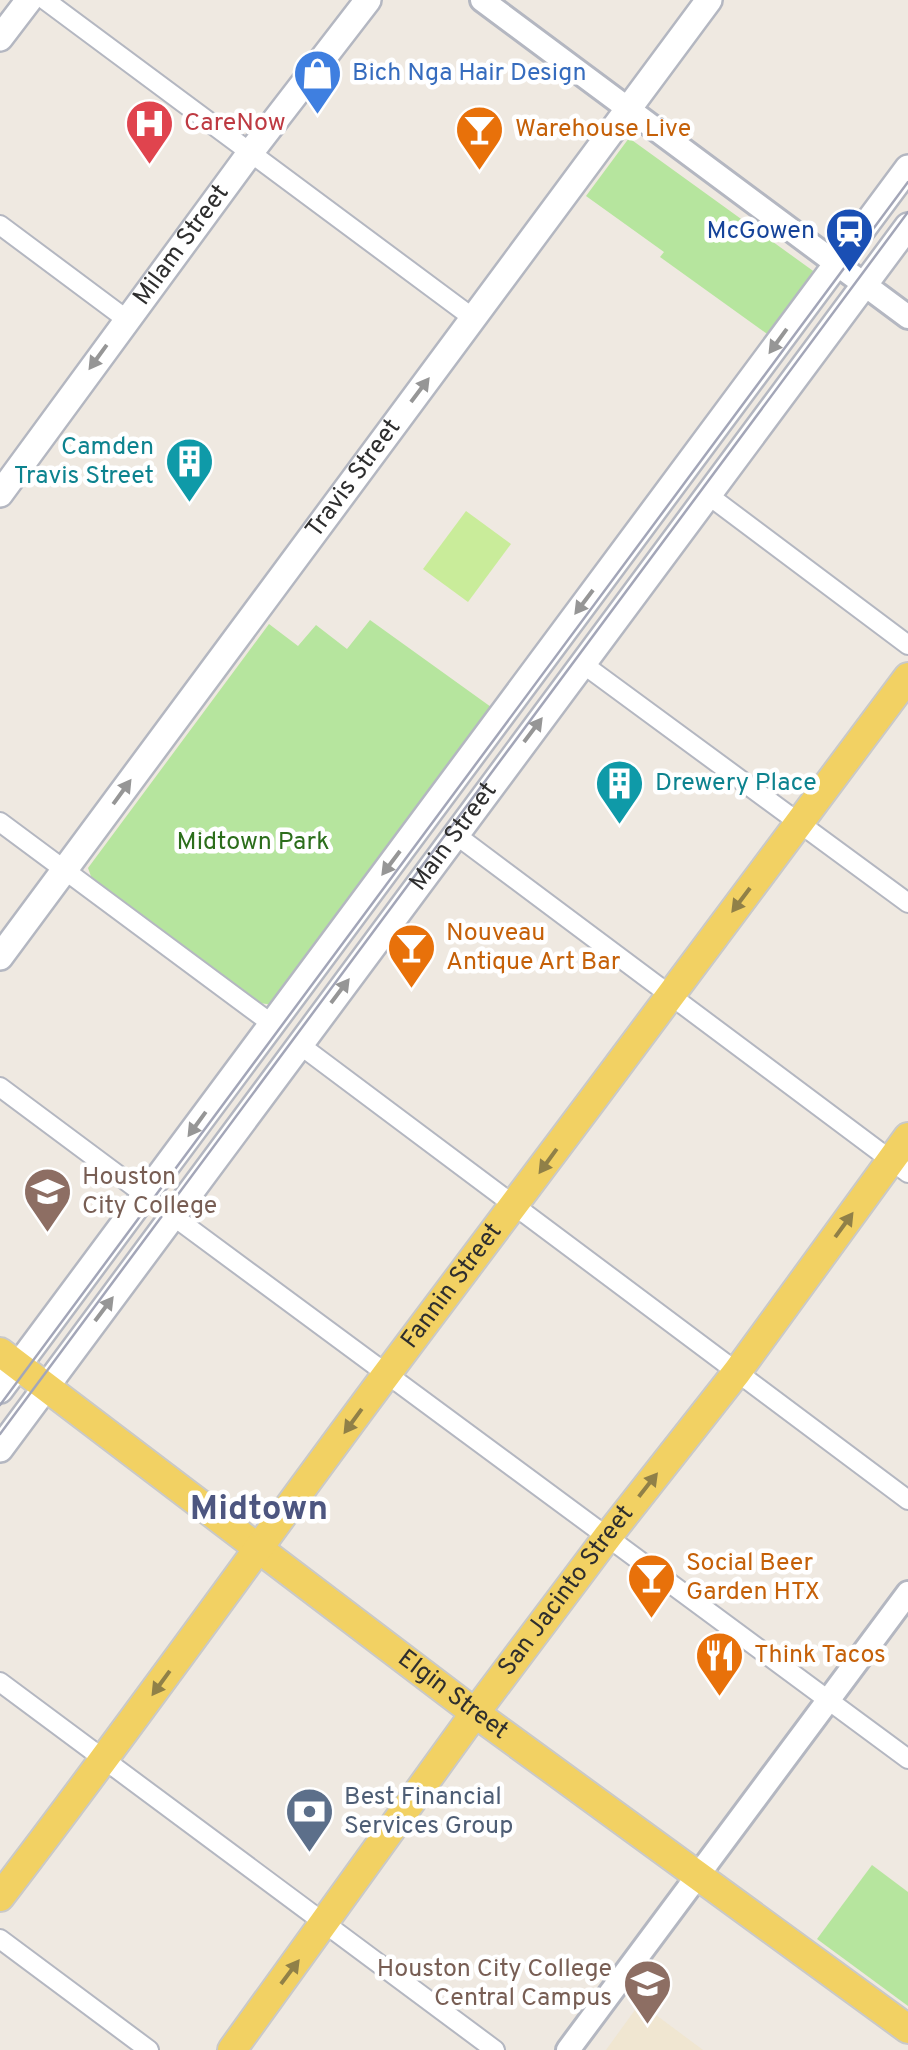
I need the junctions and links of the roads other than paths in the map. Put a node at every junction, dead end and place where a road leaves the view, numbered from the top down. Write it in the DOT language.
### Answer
graph roads {
  1 [pos="29,0"];
  2 [pos="45,0"];
  3 [pos="368,0"];
  4 [pos="482,0"];
  5 [pos="709,0"];
  6 [pos="0,38"];
  7 [pos="628,109"];
  8 [pos="250,152"];
  9 [pos="908,168"];
  10 [pos="0,225"];
  11 [pos="908,226"];
  12 [pos="836,263"];
  13 [pos="864,284"];
  14 [pos="908,317"];
  15 [pos="473,318"];
  16 [pos="126,319"];
  17 [pos="0,494"];
  18 [pos="708,494"];
  19 [pos="908,645"];
  20 [pos="583,664"];
  21 [pos="908,678"];
  22 [pos="0,822"];
  23 [pos="800,822"];
  24 [pos="456,835"];
  25 [pos="65,870"];
  26 [pos="908,904"];
  27 [pos="0,956"];
  28 [pos="669,994"];
  29 [pos="272,1024"];
  30 [pos="300,1045"];
  31 [pos="0,1087"];
  32 [pos="908,1137"];
  33 [pos="899,1166"];
  34 [pos="144,1195"];
  35 [pos="515,1208"];
  36 [pos="173,1216"];
  37 [pos="9,1359"];
  38 [pos="737,1372"];
  39 [pos="386,1376"];
  40 [pos="46,1387"];
  41 [pos="0,1390"];
  42 [pos="0,1449"];
  43 [pos="908,1500"];
  44 [pos="608,1536"];
  45 [pos="259,1549"];
  46 [pos="908,1594"];
  47 [pos="0,1682"];
  48 [pos="829,1699"];
  49 [pos="476,1713"];
  50 [pos="106,1759"];
  51 [pos="908,1759"];
  52 [pos="697,1875"];
  53 [pos="0,1897"];
  54 [pos="326,1924"];
  55 [pos="0,1939"];
  56 [pos="908,2029"];
  57 [pos="908,2042"];
  58 [pos="149,2050"];
  59 [pos="232,2050"];
  60 [pos="495,2050"];
  61 [pos="568,2050"];
  62 [pos="902,2050"];
  1 -- 6 [label="main road"];
  2 -- 8 [label="street"];
  3 -- 8 [label="main road, Milam Street"];
  4 -- 7 [label="street"];
  5 -- 7 [label="main road, Travis Street"];
  7 -- 12 [label="street"];
  7 -- 15 [label="main road, Travis Street"];
  8 -- 15 [label="street"];
  8 -- 16 [label="main road, Milam Street"];
  9 -- 12 [label="main road, Main Street"];
  10 -- 16 [label="street"];
  11 -- 13 [label="main road, Main Street"];
  12 -- 13 [label="street"];
  12 -- 29 [label="main road, Main Street, one-way"];
  13 -- 14 [label="street"];
  13 -- 18 [label="main road, Main Street"];
  25 -- 15 [label="main road, Travis Street, one-way"];
  16 -- 17 [label="main road, Milam Street, one-way"];
  18 -- 19 [label="street"];
  18 -- 20 [label="main road, Main Street"];
  20 -- 23 [label="street"];
  24 -- 20 [label="main road, Main Street, one-way"];
  21 -- 23 [label="main road, Fannin Street"];
  22 -- 25 [label="street"];
  23 -- 26 [label="street"];
  23 -- 28 [label="main road, Fannin Street, one-way"];
  24 -- 28 [label="street"];
  30 -- 24 [label="main road, Main Street, one-way"];
  25 -- 27 [label="main road, Travis Street"];
  25 -- 29 [label="street"];
  28 -- 33 [label="street"];
  28 -- 35 [label="main road, Fannin Street, one-way"];
  29 -- 34 [label="main road, Main Street, one-way"];
  30 -- 35 [label="street"];
  30 -- 36 [label="main road, Main Street"];
  31 -- 34 [label="street"];
  32 -- 33 [label="main road, San Jacinto Street"];
  38 -- 33 [label="main road, San Jacinto Street, one-way"];
  34 -- 37 [label="main road, Main Street"];
  35 -- 38 [label="street"];
  35 -- 39 [label="main road, Fannin Street"];
  36 -- 39 [label="street"];
  40 -- 36 [label="main road, Main Street, one-way"];
  37 -- 40 [label="main road, Elgin Street"];
  37 -- 41 [label="main road, Main Street"];
  38 -- 43 [label="street"];
  44 -- 38 [label="main road, San Jacinto Street, one-way"];
  39 -- 44 [label="street"];
  39 -- 45 [label="main road, Fannin Street, one-way"];
  40 -- 42 [label="main road, Main Street"];
  40 -- 45 [label="main road, Elgin Street"];
  44 -- 48 [label="street"];
  44 -- 49 [label="main road, San Jacinto Street"];
  45 -- 49 [label="main road, Elgin Street"];
  45 -- 50 [label="main road, Fannin Street, one-way"];
  46 -- 48 [label="street"];
  47 -- 50 [label="street"];
  48 -- 51 [label="street"];
  48 -- 52 [label="street"];
  49 -- 52 [label="main road, Elgin Street"];
  49 -- 54 [label="main road, San Jacinto Street"];
  50 -- 53 [label="main road, Fannin Street"];
  50 -- 54 [label="street"];
  52 -- 56 [label="main road, Elgin Street"];
  52 -- 61 [label="street"];
  59 -- 54 [label="main road, San Jacinto Street, one-way"];
  54 -- 60 [label="street"];
  55 -- 58 [label="street"];
  57 -- 62 [label="street"];
}
